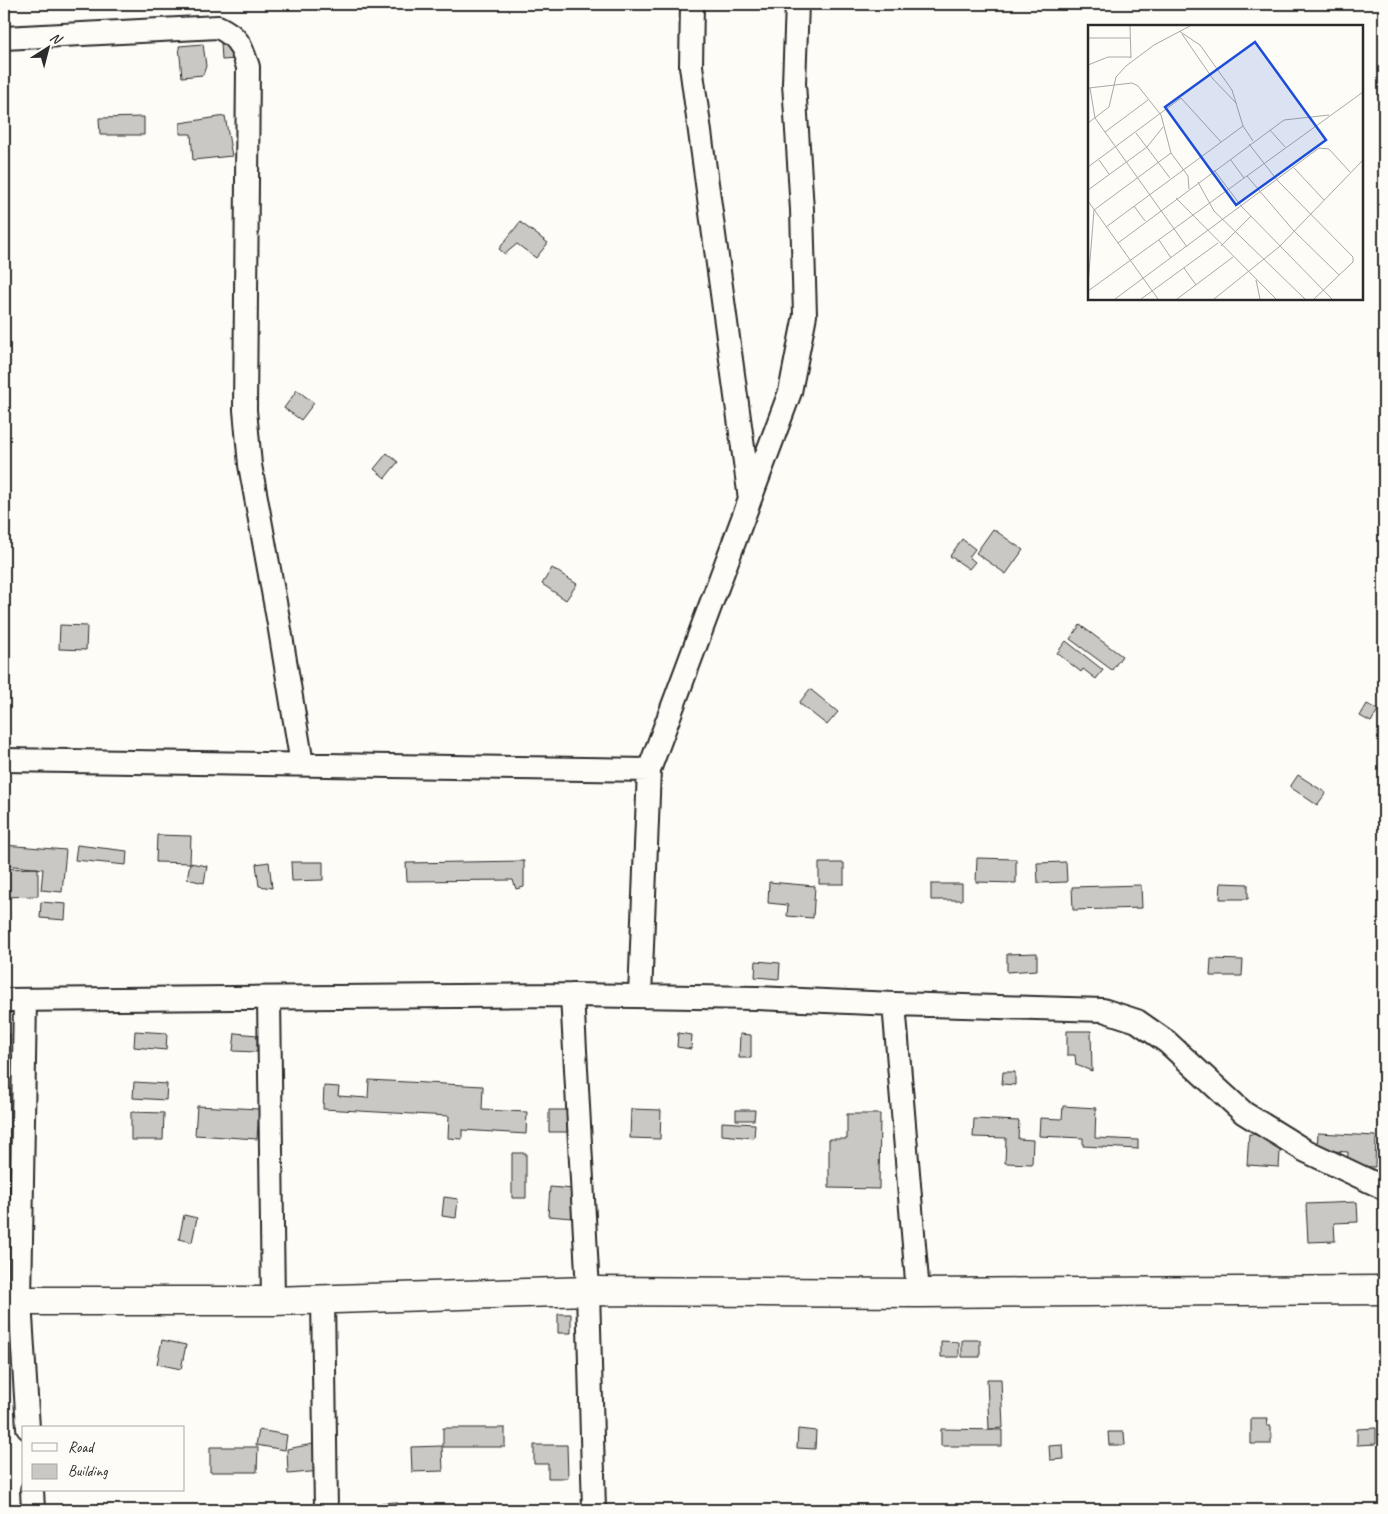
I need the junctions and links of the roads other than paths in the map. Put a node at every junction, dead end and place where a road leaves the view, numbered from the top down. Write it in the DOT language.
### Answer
graph roads {
  1 [pos="692,4"];
  2 [pos="797,4"];
  3 [pos="4,38"];
  4 [pos="750,501"];
  5 [pos="4,760"];
  6 [pos="302,764"];
  7 [pos="649,770"];
  8 [pos="572,995"];
  9 [pos="640,996"];
  10 [pos="269,999"];
  11 [pos="14,1000"];
  12 [pos="894,1004"];
  13 [pos="1384,1188"];
  14 [pos="1384,1290"];
  15 [pos="588,1291"];
  16 [pos="918,1293"];
  17 [pos="323,1299"];
  18 [pos="12,1301"];
  19 [pos="273,1301"];
  20 [pos="28,1426"];
  21 [pos="32,1492"];
  22 [pos="33,1510"];
  23 [pos="326,1510"];
  24 [pos="594,1510"];
  1 -- 4 [label="street"];
  2 -- 4 [label="street"];
  3 -- 6 [label="street"];
  4 -- 7 [label="street"];
  5 -- 6 [label="street"];
  6 -- 7 [label="street"];
  7 -- 9 [label="street"];
  8 -- 9 [label="street"];
  8 -- 10 [label="street"];
  8 -- 15 [label="street"];
  9 -- 12 [label="street"];
  10 -- 11 [label="street"];
  10 -- 19 [label="street"];
  11 -- 18 [label="street"];
  12 -- 13 [label="street"];
  12 -- 16 [label="street"];
  14 -- 16 [label="street"];
  15 -- 16 [label="street"];
  15 -- 17 [label="street"];
  15 -- 24 [label="street"];
  17 -- 19 [label="street"];
  17 -- 23 [label="street"];
  18 -- 19 [label="street"];
  18 -- 20 [label="street"];
  21 -- 22 [label="street"];
}
